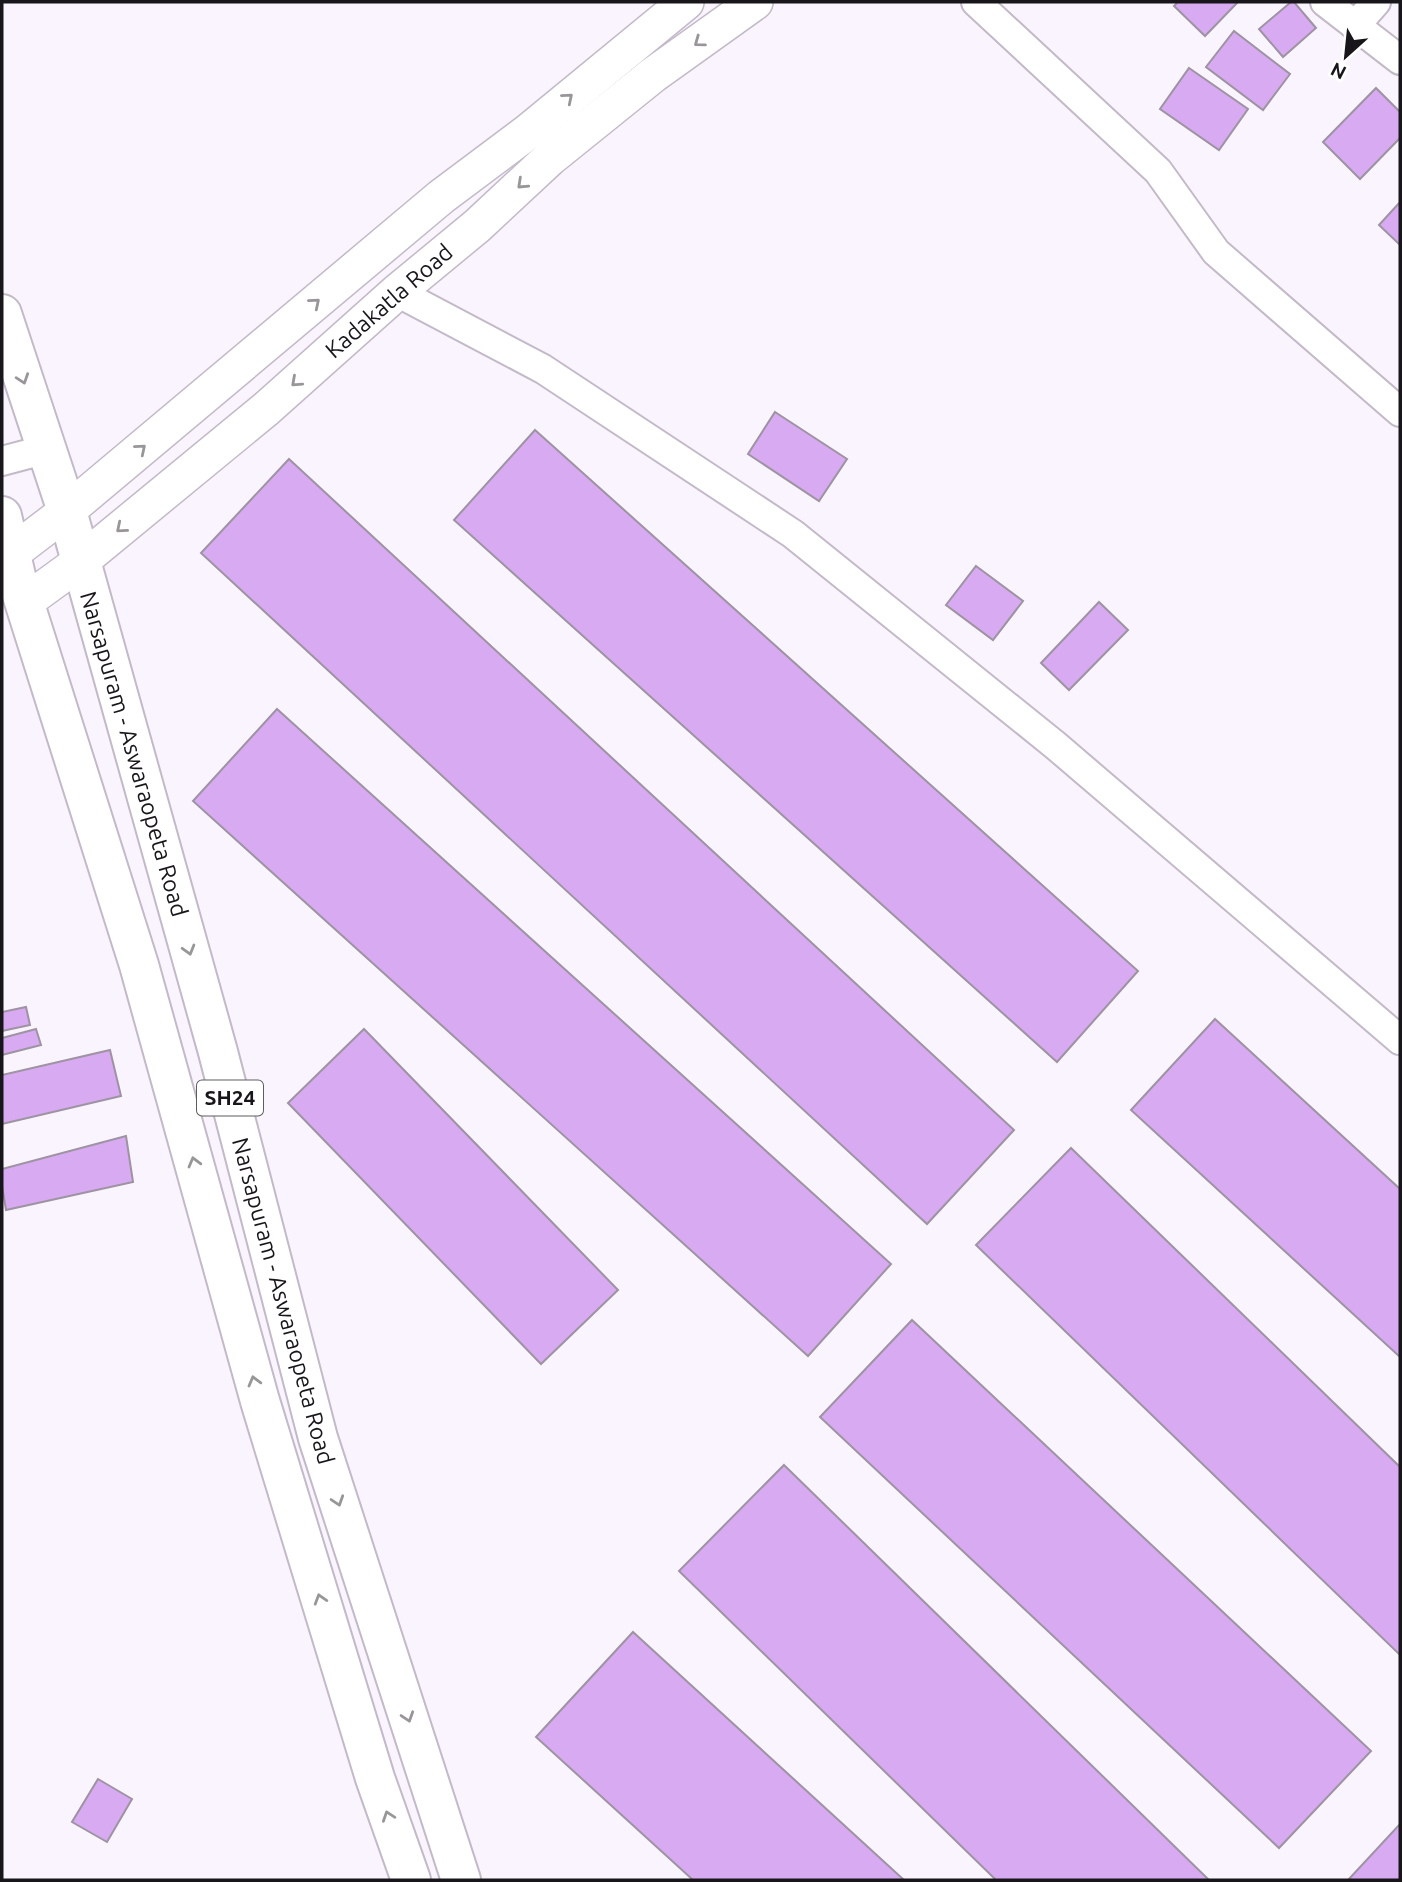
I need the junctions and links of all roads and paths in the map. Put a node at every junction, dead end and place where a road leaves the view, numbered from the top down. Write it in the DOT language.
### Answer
graph roads {
  1 [pos="686,2"];
  2 [pos="755,2"];
  3 [pos="976,2"];
  4 [pos="1325,2"];
  5 [pos="1376,2"];
  6 [pos="1355,26"];
  7 [pos="1400,60"];
  8 [pos="397,292"];
  9 [pos="2,314"];
  10 [pos="1400,412"];
  11 [pos="47,449"];
  12 [pos="2,461"];
  13 [pos="67,511"];
  14 [pos="2,516"];
  15 [pos="80,562"];
  16 [pos="14,578"];
  17 [pos="1400,1040"];
  18 [pos="411,1880"];
  19 [pos="461,1880"];
  13 -- 1 [label="street, Kadakatla Road, one-way"];
  2 -- 8 [label="street, Kadakatla Road, one-way"];
  3 -- 10 [label="street"];
  4 -- 6 [label="street"];
  5 -- 6 [label="street"];
  6 -- 7 [label="street"];
  8 -- 15 [label="street, Kadakatla Road, one-way"];
  8 -- 17 [label="street"];
  9 -- 11 [label="main road, Narsapuram - Aswaraopeta Road / SH24, one-way"];
  11 -- 12 [label="street"];
  11 -- 13 [label="main road, Narsapuram - Aswaraopeta Road / SH24"];
  13 -- 15 [label="main road, Narsapuram - Aswaraopeta Road / SH24"];
  13 -- 16 [label="street, Kadakatla Road"];
  14 -- 16 [label="main road, Narsapuram - Aswaraopeta Road / SH24"];
  15 -- 16 [label="street, Kadakatla Road"];
  15 -- 19 [label="main road, Narsapuram - Aswaraopeta Road / SH24, one-way"];
  18 -- 16 [label="main road, Narsapuram - Aswaraopeta Road / SH24, one-way"];
}
